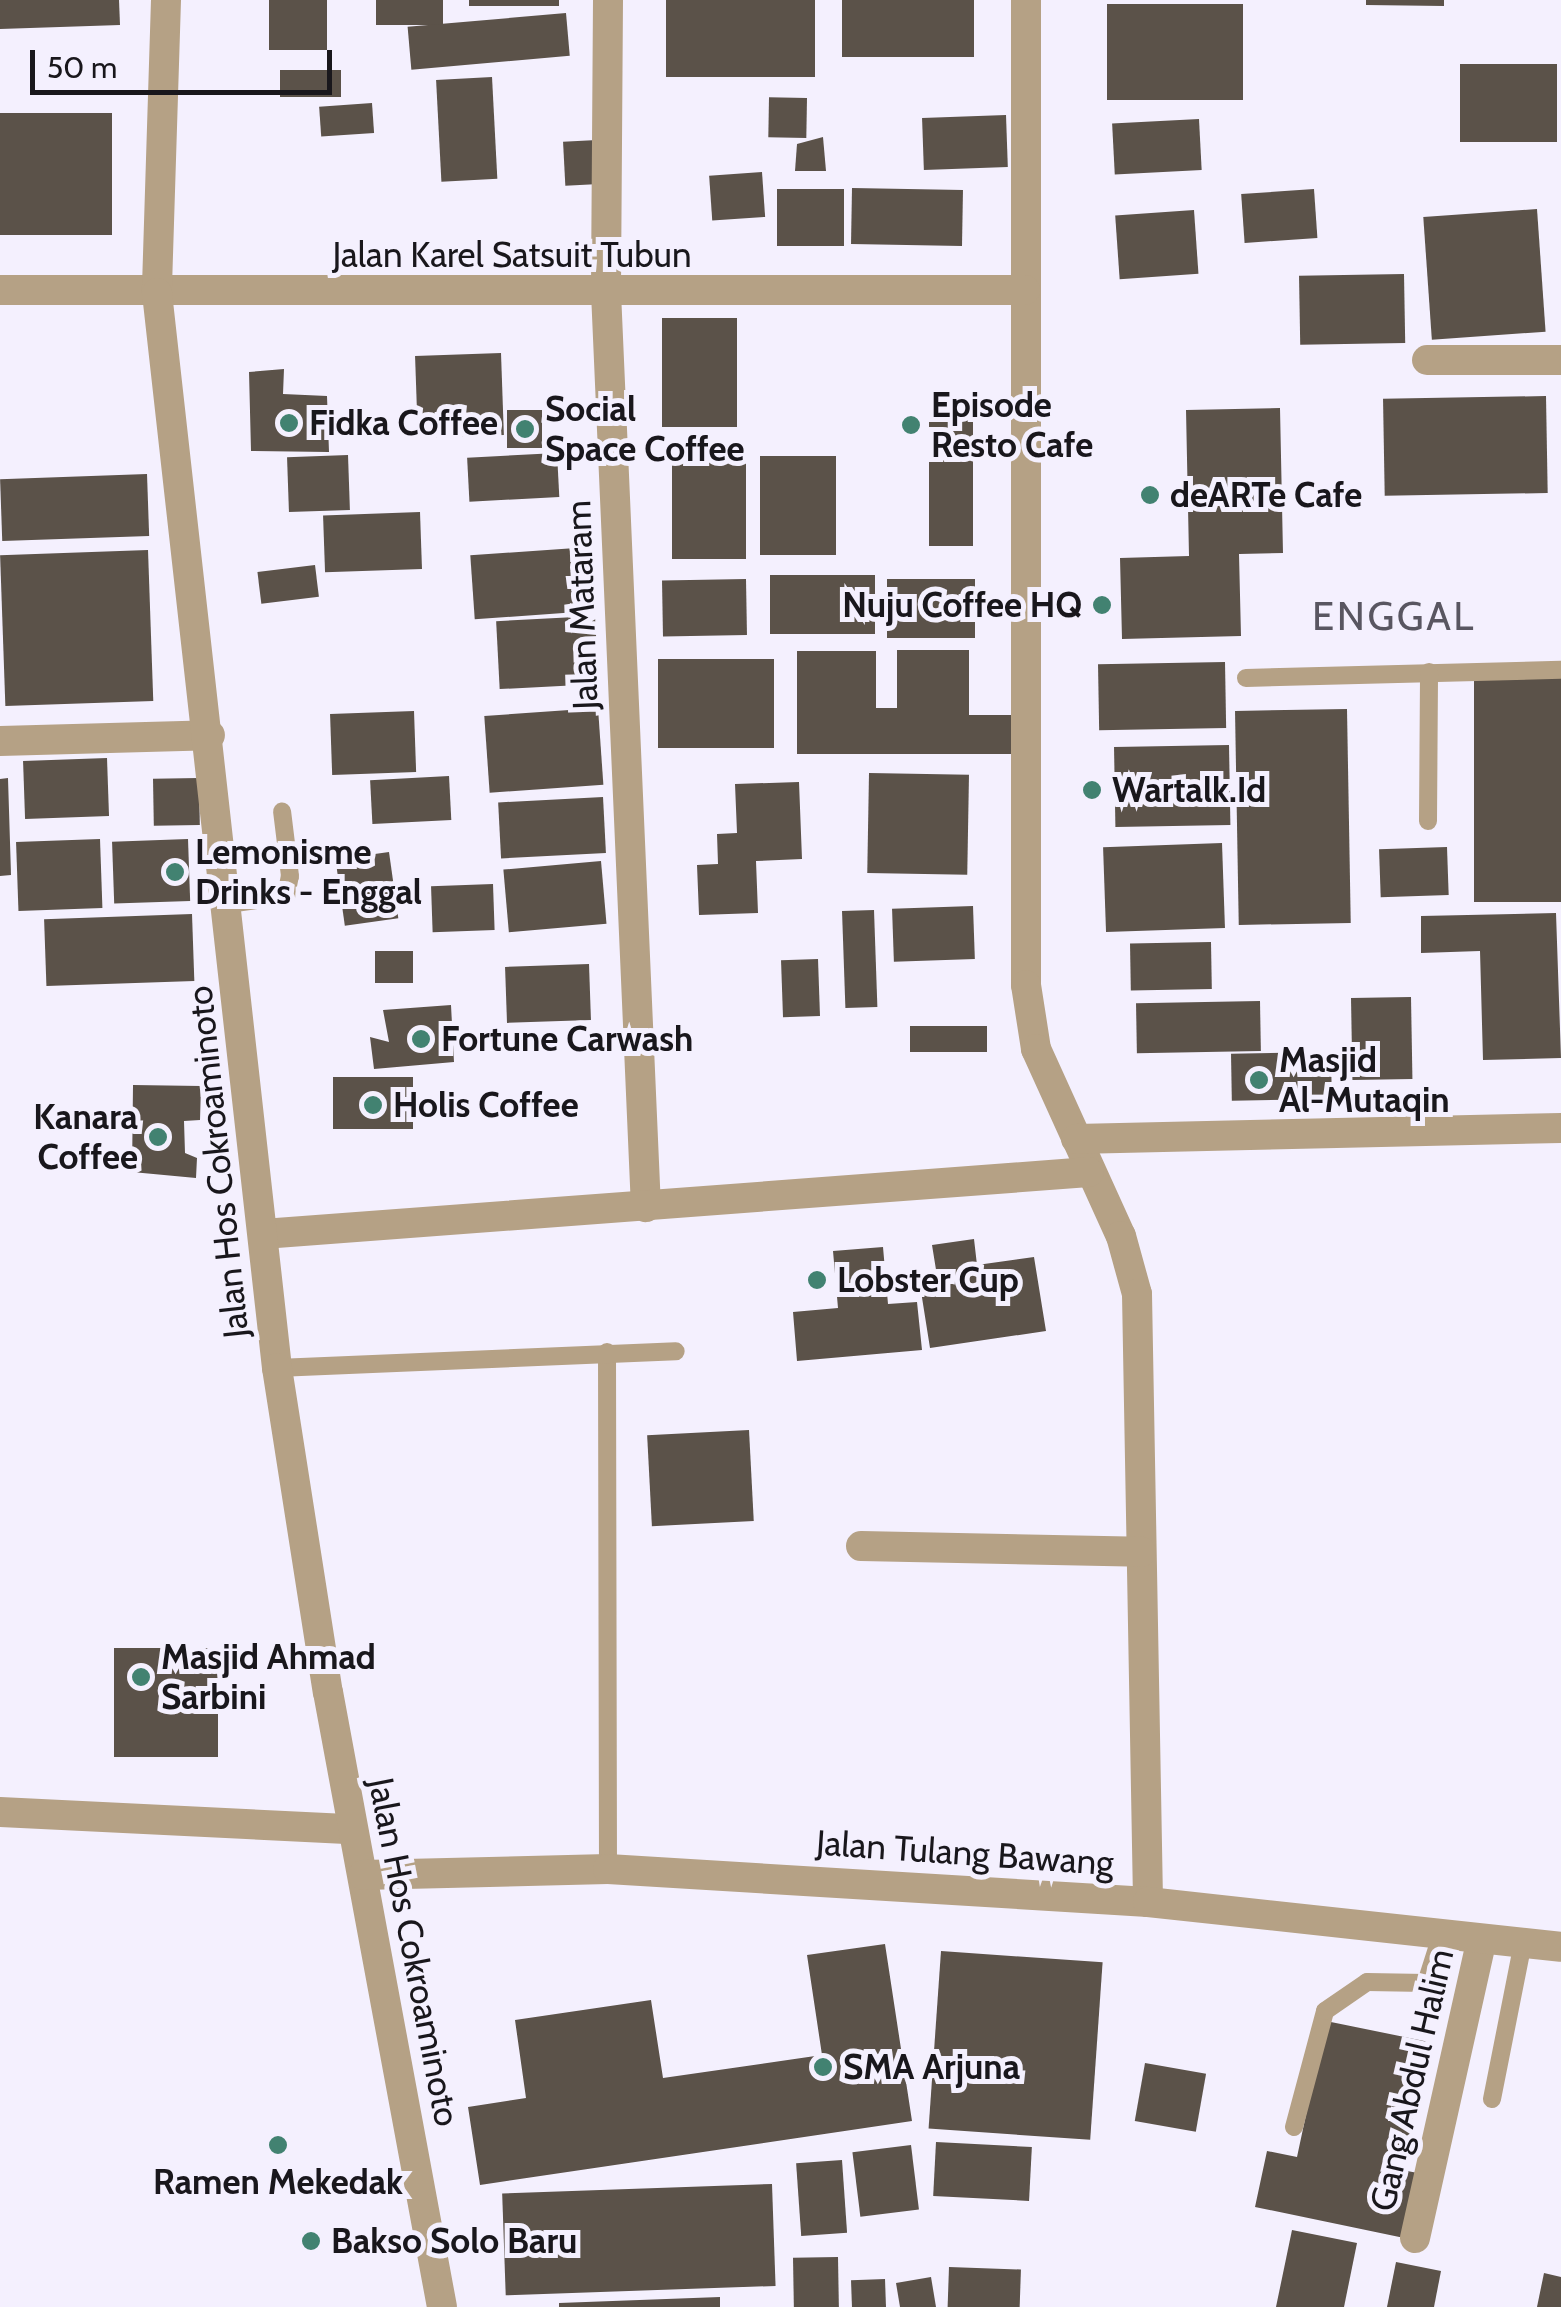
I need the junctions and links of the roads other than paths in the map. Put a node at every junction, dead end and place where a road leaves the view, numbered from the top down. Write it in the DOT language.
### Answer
graph roads {
  1 [pos="166,0"];
  2 [pos="608,0"];
  3 [pos="1026,0"];
  4 [pos="0,290"];
  5 [pos="1025,290"];
  6 [pos="606,292"];
  7 [pos="157,293"];
  8 [pos="1427,360"];
  9 [pos="1561,360"];
  10 [pos="1561,670"];
  11 [pos="1429,672"];
  12 [pos="1246,678"];
  13 [pos="210,735"];
  14 [pos="0,741"];
  15 [pos="282,811"];
  16 [pos="1428,820"];
  17 [pos="228,904"];
  18 [pos="1561,1128"];
  19 [pos="1076,1139"];
  20 [pos="1089,1172"];
  21 [pos="646,1207"];
  22 [pos="263,1234"];
  23 [pos="676,1350"];
  24 [pos="606,1352"];
  25 [pos="277,1368"];
  26 [pos="861,1546"];
  27 [pos="1141,1552"];
  28 [pos="0,1812"];
  29 [pos="352,1829"];
  30 [pos="608,1869"];
  31 [pos="363,1875"];
  32 [pos="1148,1902"];
  33 [pos="1442,1936"];
  34 [pos="1482,1939"];
  35 [pos="1524,1943"];
  36 [pos="1561,1947"];
  37 [pos="1492,2098"];
  38 [pos="1294,2127"];
  39 [pos="1414,2238"];
  40 [pos="442,2307"];
  1 -- 7 [label="street, Jalan Hos Cokroaminoto"];
  2 -- 6 [label="street, Jalan Mataram"];
  3 -- 5 [label="street"];
  4 -- 7 [label="street, Jalan Karel Satsuit Tubun"];
  5 -- 6 [label="street, Jalan Karel Satsuit Tubun"];
  5 -- 19 [label="street"];
  6 -- 7 [label="street, Jalan Karel Satsuit Tubun"];
  6 -- 21 [label="street, Jalan Mataram"];
  7 -- 13 [label="street, Jalan Hos Cokroaminoto"];
  8 -- 9 [label="street"];
  10 -- 11 [label="lane"];
  11 -- 12 [label="lane"];
  11 -- 16 [label="lane"];
  13 -- 14 [label="street"];
  13 -- 17 [label="street, Jalan Hos Cokroaminoto"];
  15 -- 17 [label="lane"];
  17 -- 22 [label="street, Jalan Hos Cokroaminoto"];
  18 -- 19 [label="street"];
  19 -- 20 [label="street"];
  20 -- 21 [label="street"];
  20 -- 27 [label="street"];
  21 -- 22 [label="street"];
  22 -- 25 [label="street, Jalan Hos Cokroaminoto"];
  23 -- 24 [label="lane"];
  24 -- 25 [label="lane"];
  24 -- 30 [label="lane"];
  25 -- 29 [label="street, Jalan Hos Cokroaminoto"];
  26 -- 27 [label="street"];
  27 -- 32 [label="street"];
  28 -- 29 [label="street"];
  29 -- 31 [label="street, Jalan Hos Cokroaminoto"];
  30 -- 31 [label="street, Jalan Tulang Bawang"];
  30 -- 32 [label="street, Jalan Tulang Bawang"];
  31 -- 40 [label="street, Jalan Hos Cokroaminoto"];
  32 -- 33 [label="street, Jalan Tulang Bawang"];
  33 -- 34 [label="street, Jalan Tulang Bawang"];
  33 -- 38 [label="lane"];
  34 -- 35 [label="street, Jalan Tulang Bawang"];
  34 -- 39 [label="street, Gang Abdul Halim"];
  35 -- 36 [label="street, Jalan Tulang Bawang"];
  35 -- 37 [label="lane"];
}
